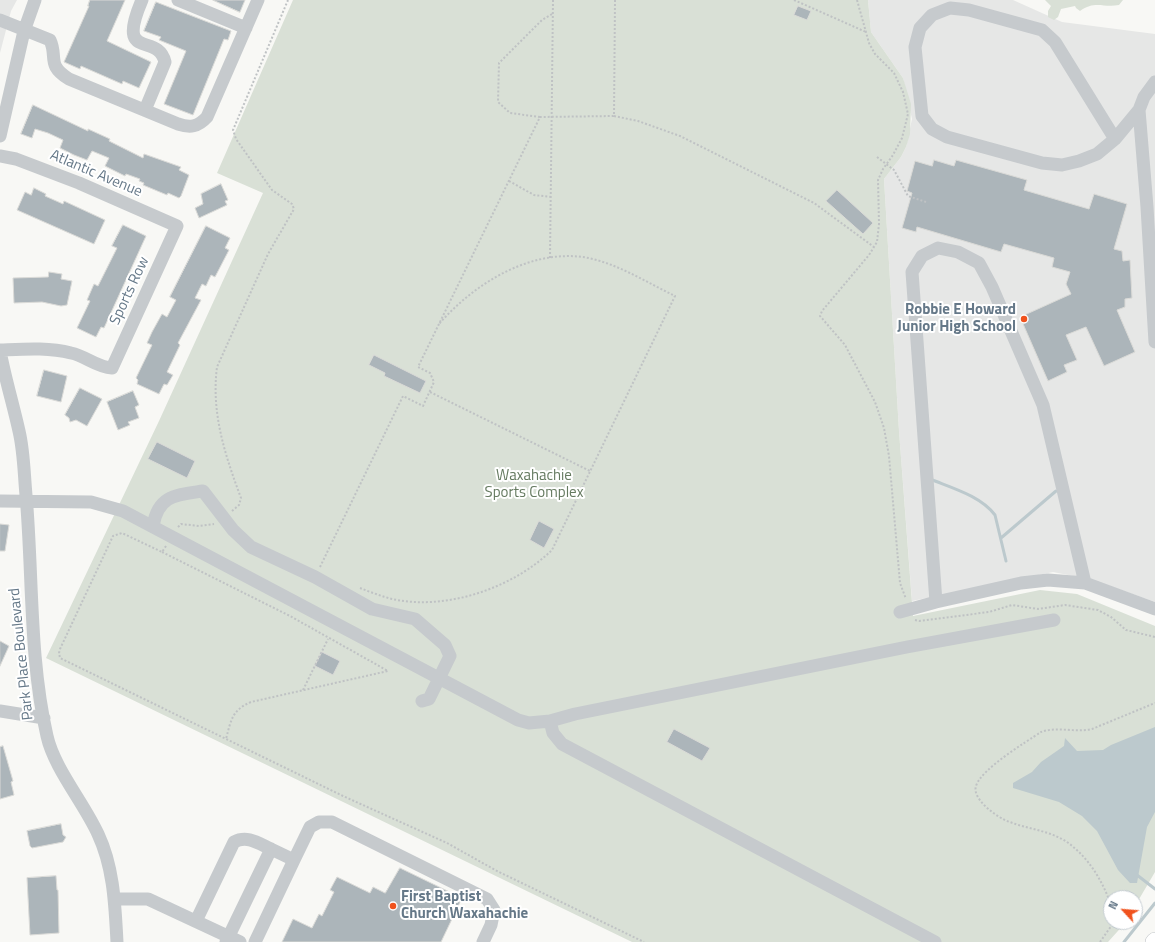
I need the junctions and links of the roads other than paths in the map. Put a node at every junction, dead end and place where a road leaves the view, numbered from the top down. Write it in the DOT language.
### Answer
graph roads {
  1 [pos="36,0"];
  2 [pos="142,0"];
  3 [pos="178,0"];
  4 [pos="258,0"];
  5 [pos="0,20"];
  6 [pos="246,28"];
  7 [pos="24,31"];
  8 [pos="1155,82"];
  9 [pos="145,110"];
  10 [pos="1139,110"];
  11 [pos="0,136"];
  12 [pos="1115,139"];
  13 [pos="0,156"];
  14 [pos="177,226"];
  15 [pos="1155,342"];
  16 [pos="0,350"];
  17 [pos="0,501"];
  18 [pos="27,503"];
  19 [pos="153,526"];
  20 [pos="1084,583"];
  21 [pos="936,602"];
  22 [pos="1155,609"];
  23 [pos="904,610"];
  24 [pos="1054,620"];
  25 [pos="439,678"];
  26 [pos="422,701"];
  27 [pos="0,711"];
  28 [pos="44,718"];
  29 [pos="550,721"];
  30 [pos="271,849"];
  31 [pos="294,860"];
  32 [pos="115,899"];
  33 [pos="196,921"];
  34 [pos="227,939"];
  35 [pos="117,942"];
  36 [pos="240,942"];
  37 [pos="255,942"];
  38 [pos="483,942"];
  39 [pos="935,942"];
  1 -- 7 [label="street"];
  2 -- 9 [label="street"];
  3 -- 6 [label="street"];
  4 -- 6 [label="street"];
  5 -- 7 [label="street"];
  6 -- 9 [label="street"];
  7 -- 9 [label="street"];
  7 -- 11 [label="street"];
  8 -- 10 [label="street"];
  10 -- 12 [label="street"];
  10 -- 15 [label="street"];
  12 -- 12 [label="street"];
  13 -- 14 [label="street, Atlantic Avenue"];
  14 -- 16 [label="street, Sports Row"];
  16 -- 18 [label="street, Park Place Boulevard"];
  17 -- 18 [label="street"];
  18 -- 19 [label="street"];
  18 -- 28 [label="street, Park Place Boulevard"];
  19 -- 25 [label="street"];
  19 -- 25 [label="street"];
  20 -- 21 [label="street"];
  20 -- 21 [label="street"];
  20 -- 22 [label="street"];
  21 -- 23 [label="street"];
  24 -- 29 [label="street"];
  25 -- 26 [label="street"];
  25 -- 29 [label="street"];
  27 -- 28 [label="street"];
  28 -- 32 [label="street, Park Place Boulevard"];
  29 -- 39 [label="street"];
  30 -- 31 [label="street"];
  30 -- 33 [label="street"];
  30 -- 34 [label="street"];
  31 -- 37 [label="street"];
  31 -- 38 [label="street"];
  32 -- 33 [label="street"];
  32 -- 35 [label="street, Park Place Boulevard"];
  33 -- 34 [label="street"];
  34 -- 36 [label="street"];
}
